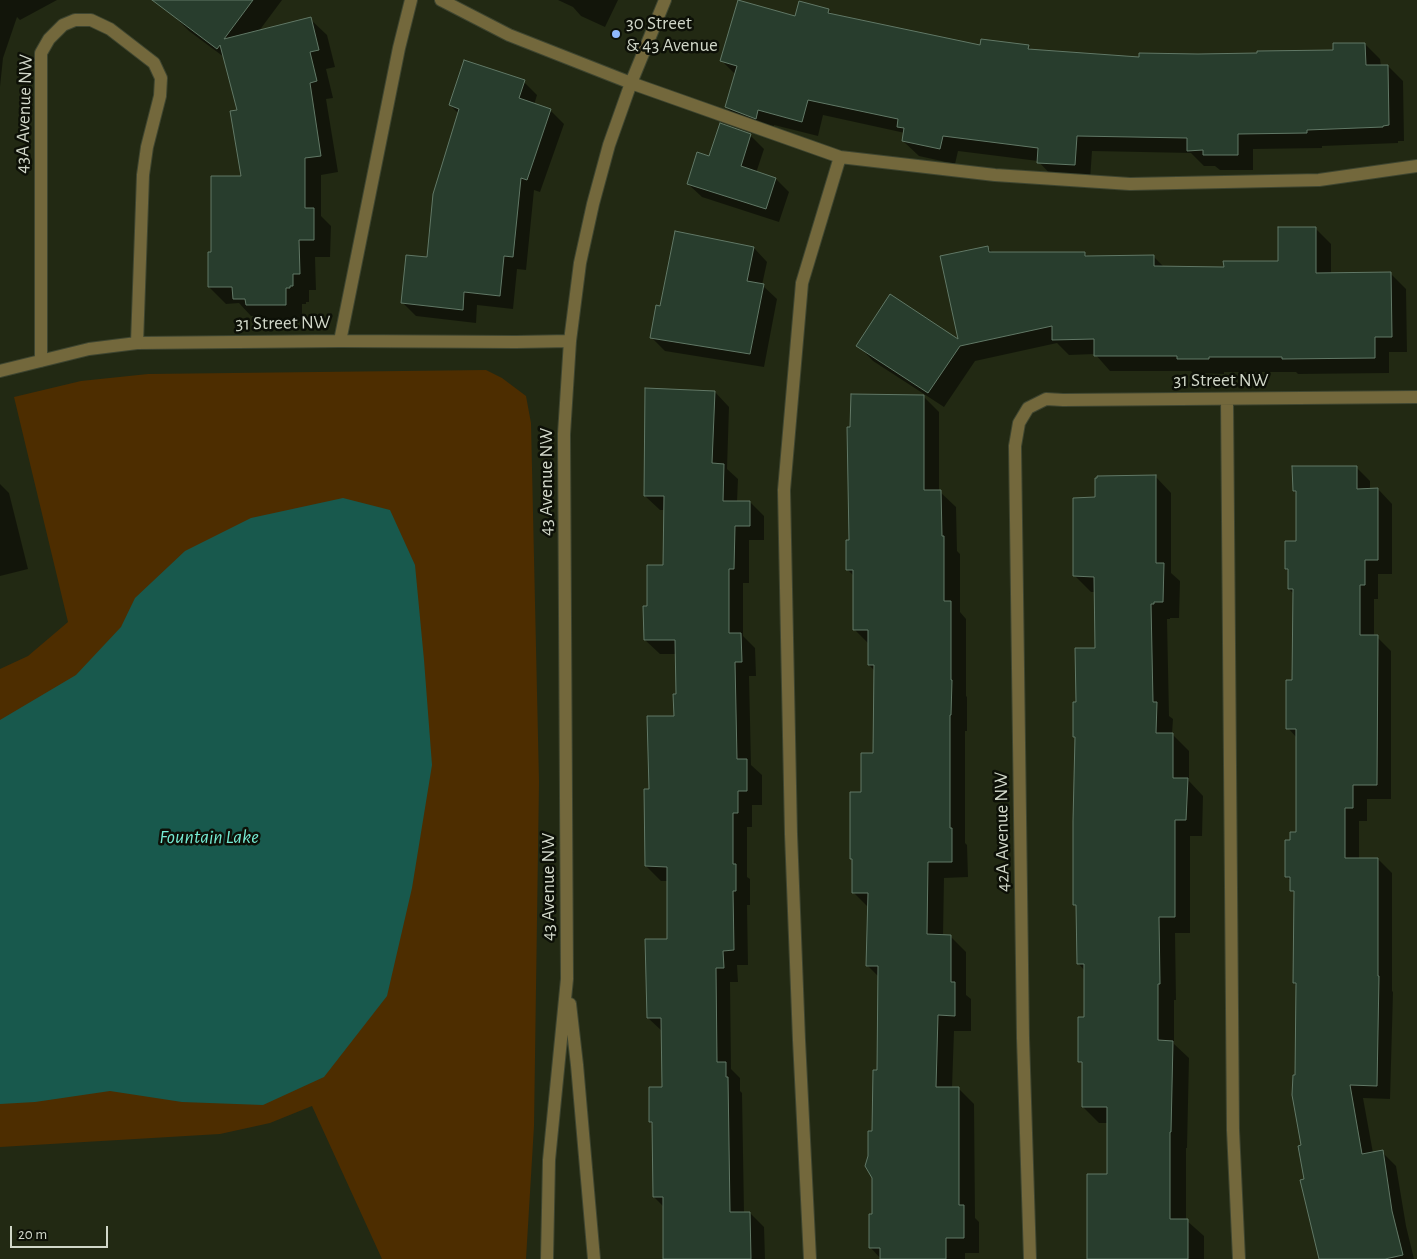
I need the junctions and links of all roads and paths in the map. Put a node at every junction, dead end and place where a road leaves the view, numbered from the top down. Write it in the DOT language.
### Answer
graph roads {
  1 [pos="411,0"];
  2 [pos="441,0"];
  3 [pos="665,0"];
  4 [pos="631,83"];
  5 [pos="840,157"];
  6 [pos="1417,166"];
  7 [pos="340,341"];
  8 [pos="570,341"];
  9 [pos="137,343"];
  10 [pos="40,362"];
  11 [pos="0,371"];
  12 [pos="1417,397"];
  13 [pos="1227,399"];
  14 [pos="1028,408"];
  15 [pos="567,979"];
  16 [pos="547,1259"];
  17 [pos="594,1259"];
  18 [pos="810,1259"];
  19 [pos="1030,1259"];
  20 [pos="1239,1259"];
  1 -- 7 [label="street"];
  2 -- 4 [label="street"];
  3 -- 4 [label="street, 43 Avenue NW"];
  4 -- 5 [label="street"];
  4 -- 8 [label="street, 43 Avenue NW"];
  5 -- 6 [label="street"];
  5 -- 18 [label="street"];
  7 -- 8 [label="street, 31 Street NW"];
  7 -- 9 [label="street, 31 Street NW"];
  8 -- 15 [label="street, 43 Avenue NW"];
  9 -- 10 [label="street, 31 Street NW"];
  9 -- 10 [label="street, 43A Avenue NW"];
  10 -- 11 [label="street, 31 Street NW"];
  12 -- 13 [label="street, 31 Street NW"];
  13 -- 14 [label="street, 31 Street NW"];
  13 -- 20 [label="street"];
  14 -- 19 [label="street, 42A Avenue NW"];
  15 -- 16 [label="street, 43 Avenue NW"];
  15 -- 17 [label="street, 43 Avenue NW"];
}
